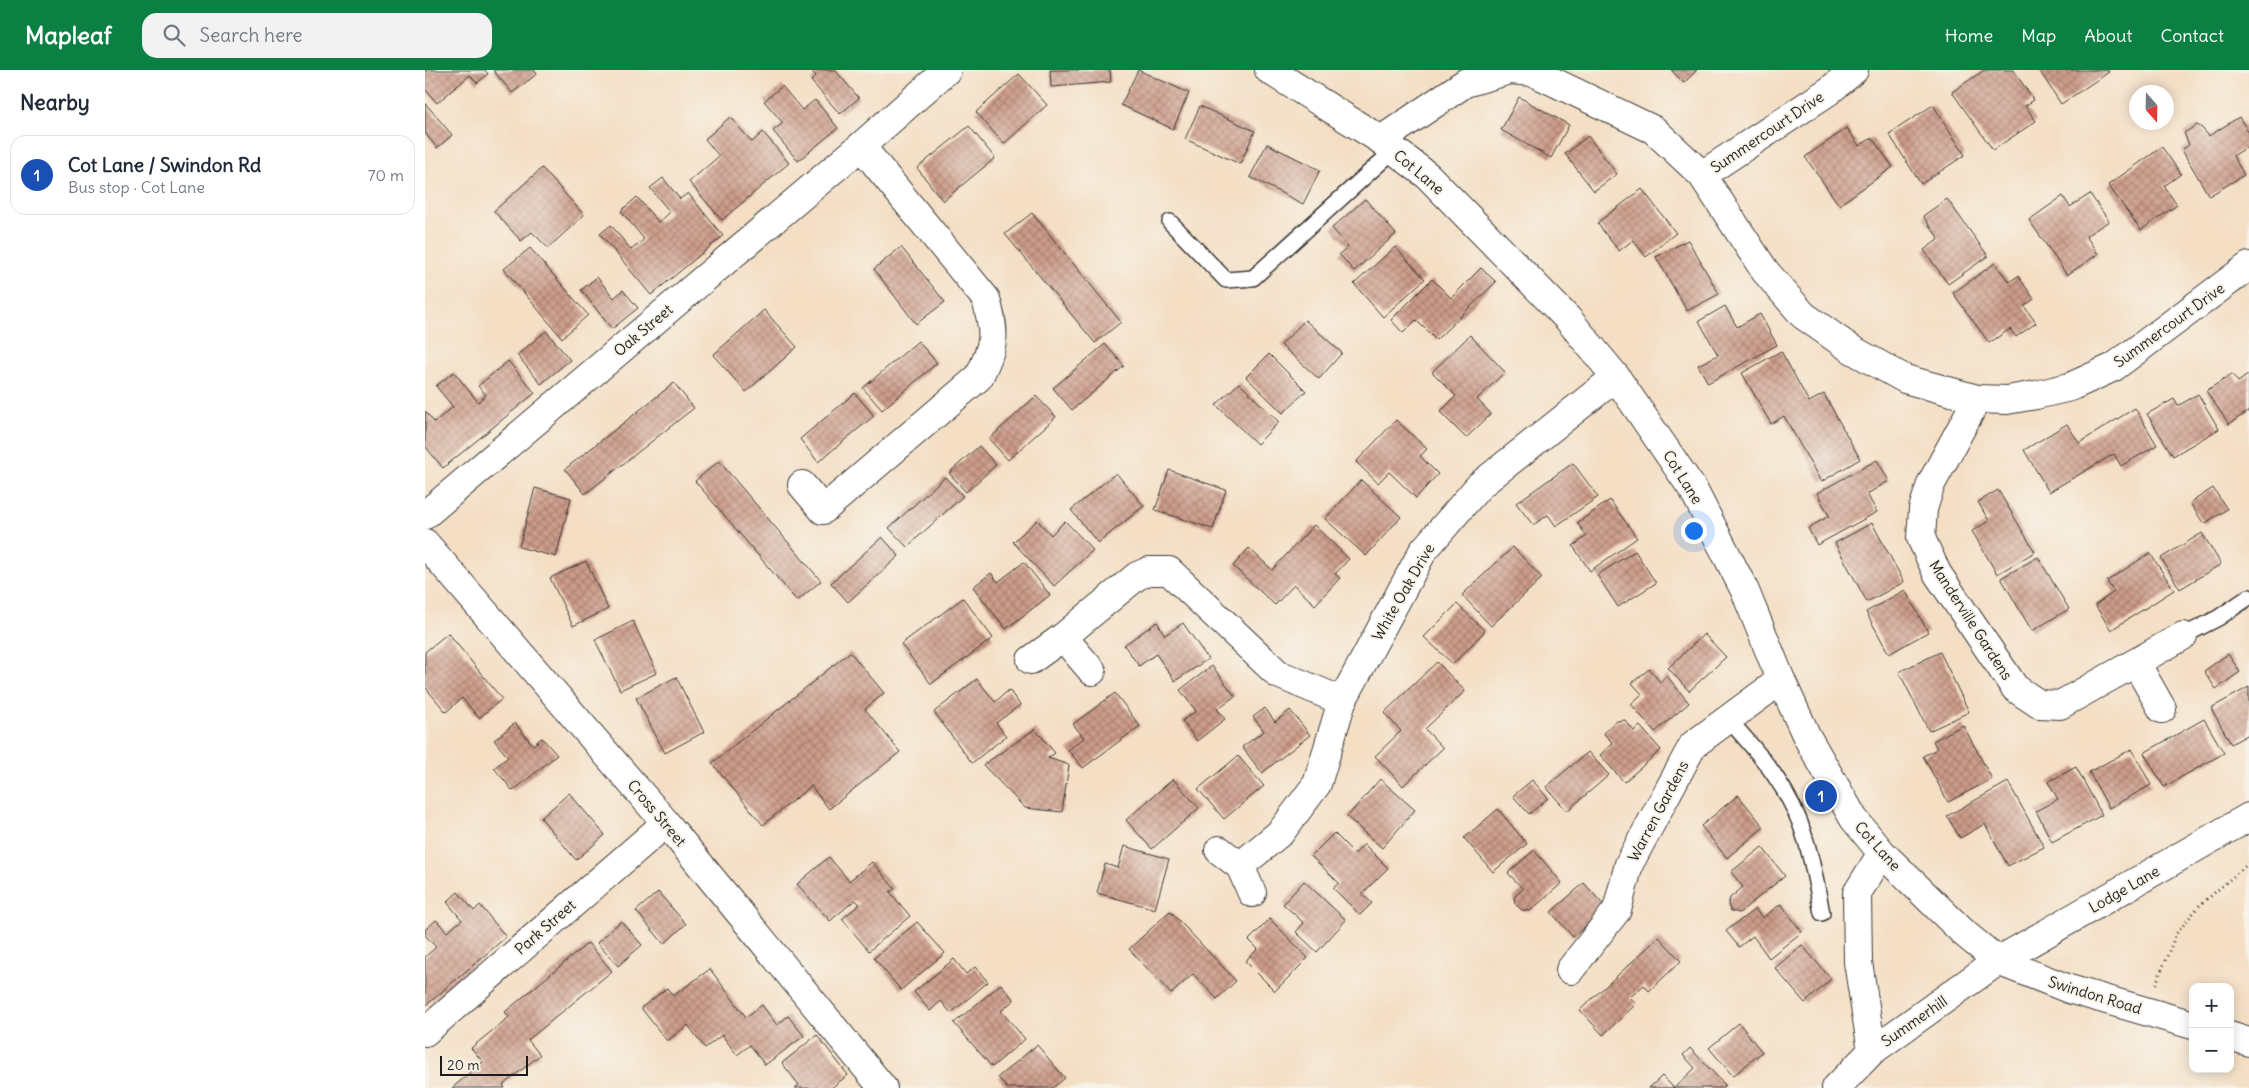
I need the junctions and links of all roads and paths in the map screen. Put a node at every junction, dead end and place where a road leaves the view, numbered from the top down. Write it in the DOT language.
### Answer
graph roads {
  1 [pos="947,70"];
  2 [pos="1269,70"];
  3 [pos="1510,70"];
  4 [pos="1854,70"];
  5 [pos="1387,145"];
  6 [pos="861,146"];
  7 [pos="1702,175"];
  8 [pos="1170,222"];
  9 [pos="2249,266"];
  10 [pos="1616,377"];
  11 [pos="1977,399"];
  12 [pos="802,485"];
  13 [pos="425,515"];
  14 [pos="425,544"];
  15 [pos="2249,598"];
  16 [pos="2183,636"];
  17 [pos="1063,637"];
  18 [pos="1031,660"];
  19 [pos="2136,663"];
  20 [pos="1092,671"];
  21 [pos="1781,680"];
  22 [pos="1342,701"];
  23 [pos="2162,709"];
  24 [pos="1728,719"];
  25 [pos="2249,817"];
  26 [pos="666,823"];
  27 [pos="1882,854"];
  28 [pos="2249,863"];
  29 [pos="1252,893"];
  30 [pos="1822,913"];
  31 [pos="1998,961"];
  32 [pos="1570,970"];
  33 [pos="2146,1010"];
  34 [pos="2189,1024"];
  35 [pos="425,1032"];
  36 [pos="2234,1037"];
  37 [pos="2249,1042"];
  38 [pos="1872,1051"];
  39 [pos="883,1088"];
  40 [pos="1836,1088"];
  1 -- 6 [label="street, Oak Street"];
  2 -- 5 [label="street, Cot Lane"];
  3 -- 5 [label="street, Summercourt Drive"];
  3 -- 7 [label="street, Summercourt Drive"];
  4 -- 7 [label="street, Summercourt Drive"];
  5 -- 8 [label="lane"];
  5 -- 10 [label="street, Cot Lane"];
  6 -- 12 [label="street"];
  6 -- 13 [label="street, Oak Street"];
  7 -- 11 [label="street, Summercourt Drive"];
  9 -- 11 [label="street, Summercourt Drive"];
  10 -- 21 [label="street, Cot Lane"];
  10 -- 22 [label="street, White Oak Drive"];
  11 -- 19 [label="street, Manderville Gardens"];
  14 -- 26 [label="street, Cross Street"];
  15 -- 16 [label="lane"];
  16 -- 19 [label="street, Manderville Gardens"];
  17 -- 18 [label="street"];
  17 -- 20 [label="street"];
  17 -- 22 [label="street"];
  19 -- 23 [label="street"];
  21 -- 24 [label="street, Warren Gardens"];
  21 -- 27 [label="street, Cot Lane"];
  22 -- 29 [label="street, White Oak Drive"];
  24 -- 30 [label="lane"];
  24 -- 32 [label="street, Warren Gardens"];
  25 -- 31 [label="street, Lodge Lane"];
  26 -- 35 [label="street, Park Street"];
  26 -- 39 [label="street, Cross Street"];
  27 -- 31 [label="street, Cot Lane"];
  27 -- 38 [label="street"];
  28 -- 33 [label="path"];
  31 -- 33 [label="street, Swindon Road"];
  31 -- 38 [label="street, Summerhill"];
  33 -- 34 [label="street, Swindon Road"];
  36 -- 37 [label="street"];
  38 -- 40 [label="street, Summerhill"];
}
